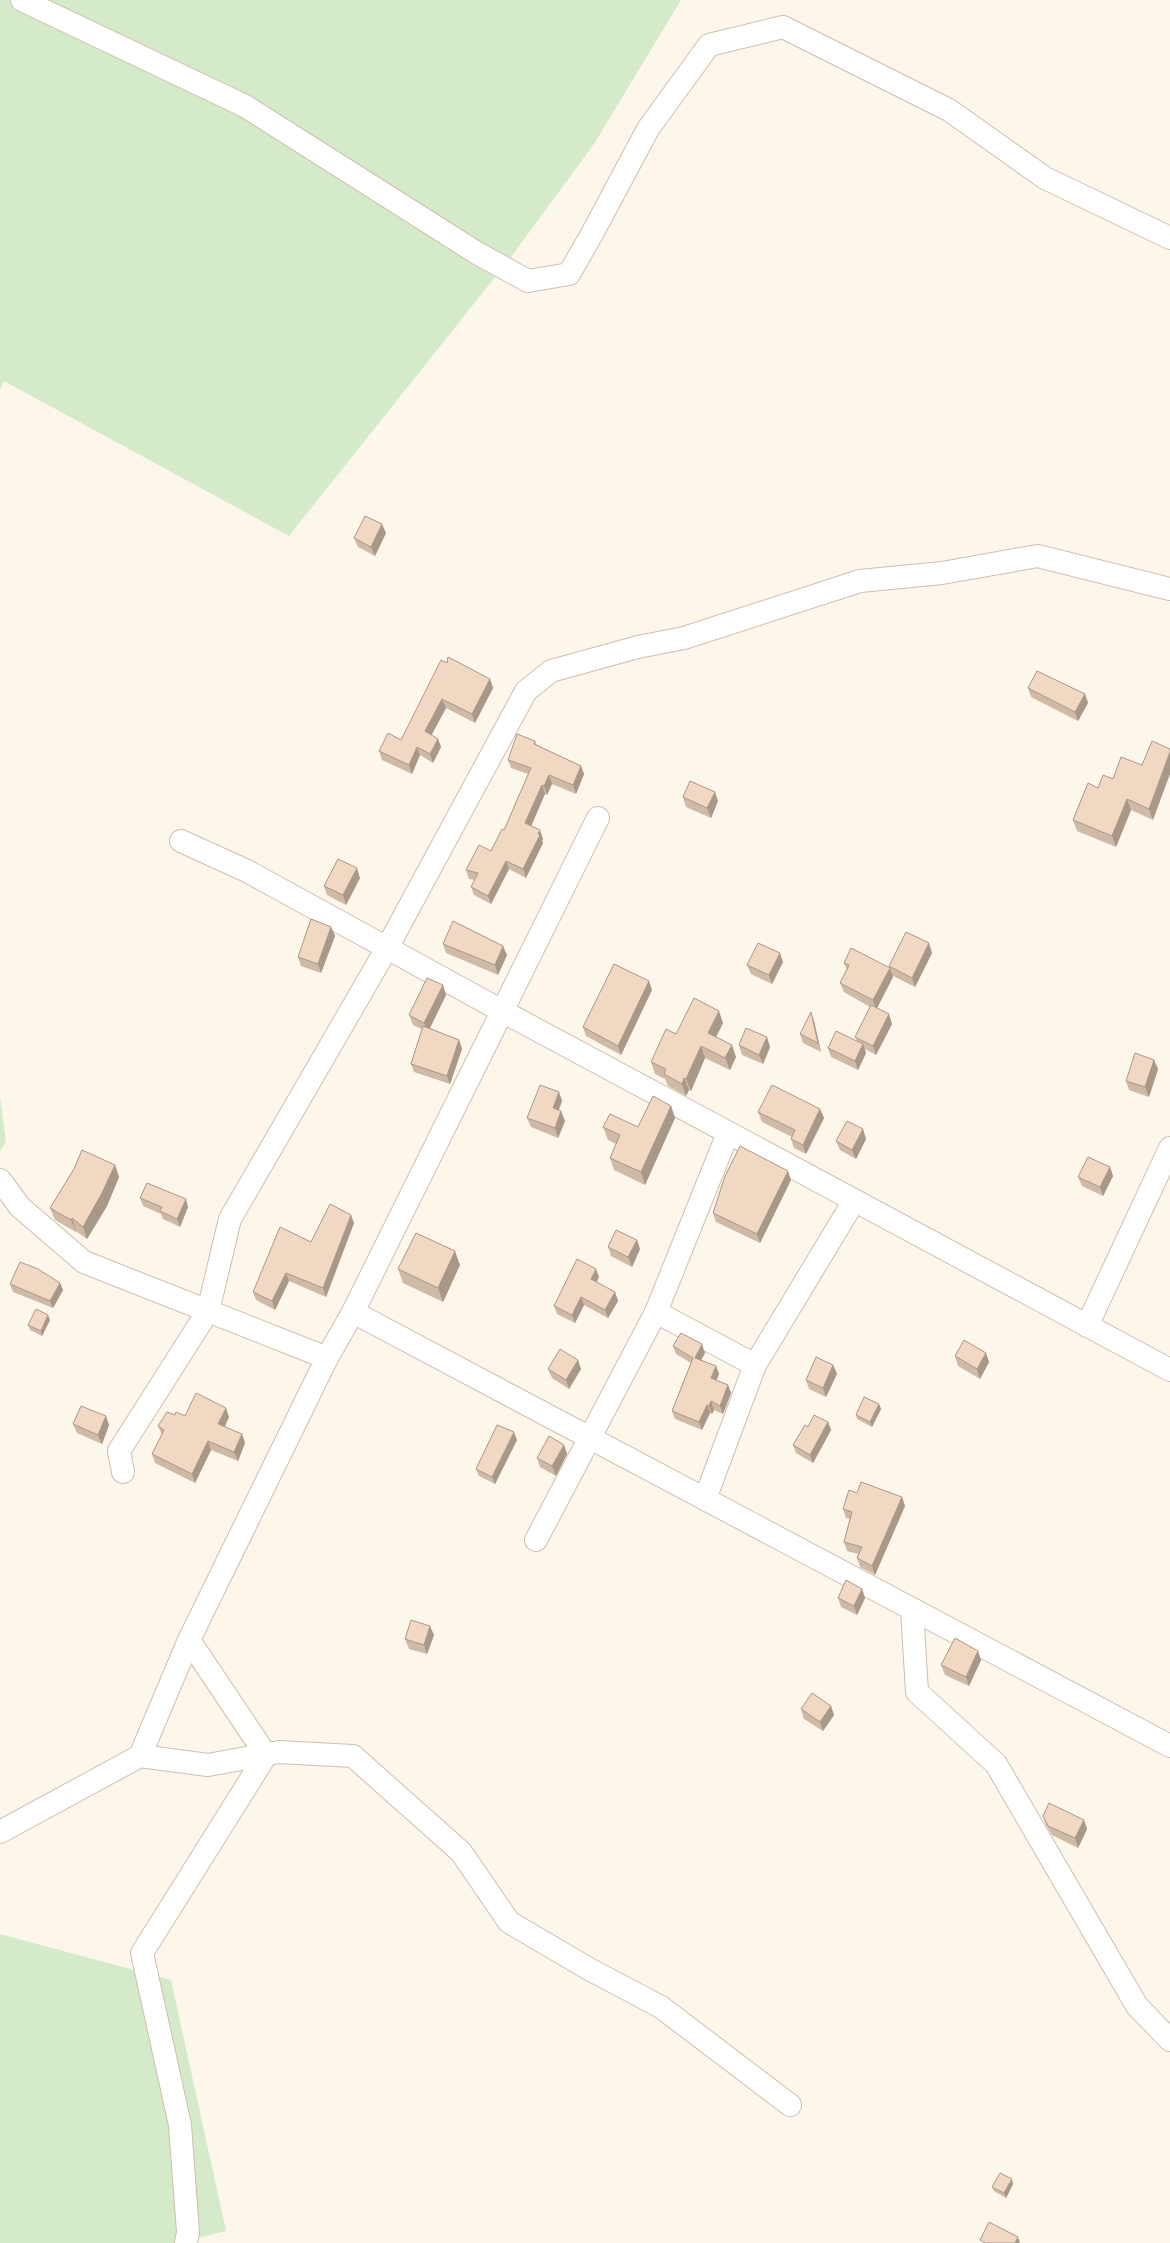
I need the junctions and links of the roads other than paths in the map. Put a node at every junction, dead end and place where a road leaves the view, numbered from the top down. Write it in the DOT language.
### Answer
graph roads {
  1 [pos="22,0"];
  2 [pos="1170,238"];
  3 [pos="1170,589"];
  4 [pos="598,818"];
  5 [pos="181,841"];
  6 [pos="387,948"];
  7 [pos="502,1011"];
  8 [pos="728,1133"];
  9 [pos="1170,1148"];
  10 [pos="0,1180"];
  11 [pos="854,1200"];
  12 [pos="208,1311"];
  13 [pos="353,1312"];
  14 [pos="656,1312"];
  15 [pos="1087,1326"];
  16 [pos="327,1358"];
  17 [pos="755,1365"];
  18 [pos="1170,1370"];
  19 [pos="590,1438"];
  20 [pos="123,1472"];
  21 [pos="705,1499"];
  22 [pos="536,1540"];
  23 [pos="912,1609"];
  24 [pos="189,1640"];
  25 [pos="1170,1746"];
  26 [pos="266,1755"];
  27 [pos="140,1756"];
  28 [pos="0,1832"];
  29 [pos="1170,2040"];
  30 [pos="790,2105"];
  31 [pos="188,2239"];
  1 -- 2 [label="street"];
  3 -- 6 [label="street"];
  4 -- 7 [label="street"];
  5 -- 6 [label="street"];
  6 -- 7 [label="street"];
  6 -- 12 [label="street"];
  7 -- 8 [label="street"];
  7 -- 13 [label="street"];
  8 -- 11 [label="street"];
  8 -- 14 [label="street"];
  9 -- 15 [label="street"];
  10 -- 12 [label="street"];
  11 -- 15 [label="street"];
  11 -- 17 [label="street"];
  12 -- 16 [label="street"];
  12 -- 20 [label="street"];
  13 -- 16 [label="street"];
  13 -- 19 [label="street"];
  14 -- 17 [label="street"];
  14 -- 19 [label="street"];
  15 -- 18 [label="street"];
  16 -- 24 [label="street"];
  17 -- 21 [label="street"];
  19 -- 21 [label="street"];
  19 -- 22 [label="street"];
  21 -- 23 [label="street"];
  23 -- 25 [label="street"];
  23 -- 29 [label="street"];
  24 -- 26 [label="street"];
  24 -- 27 [label="street"];
  26 -- 27 [label="street"];
  26 -- 30 [label="street"];
  26 -- 31 [label="street"];
  27 -- 28 [label="street"];
}
